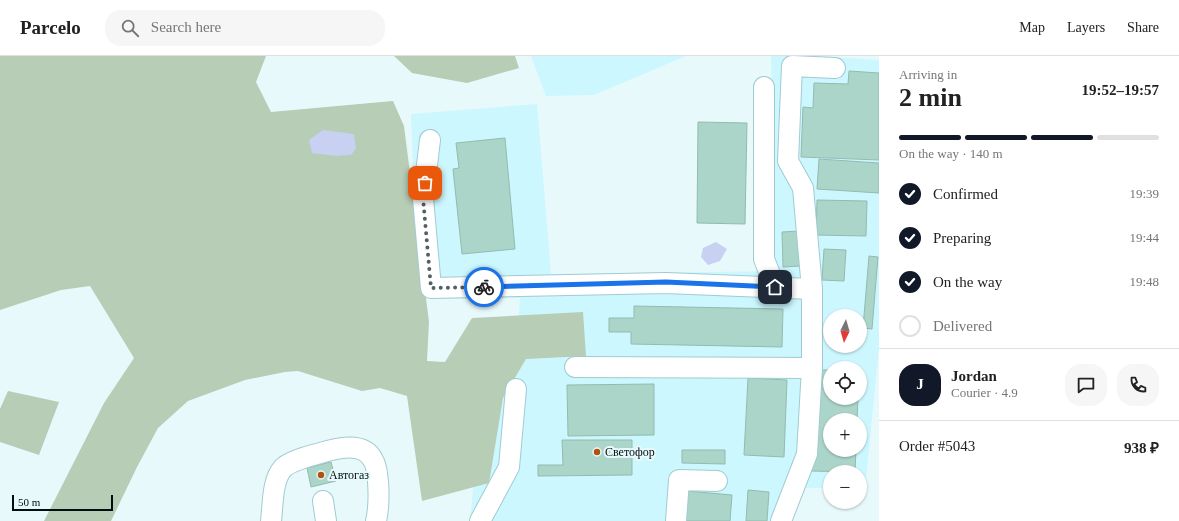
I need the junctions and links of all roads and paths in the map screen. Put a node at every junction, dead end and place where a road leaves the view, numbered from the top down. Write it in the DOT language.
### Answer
graph roads {
  1 [pos="835,68"];
  2 [pos="764,87"];
  3 [pos="430,140"];
  4 [pos="775,287"];
  5 [pos="812,289"];
  6 [pos="575,367"];
  7 [pos="812,368"];
  8 [pos="516,389"];
  9 [pos="718,481"];
  10 [pos="323,501"];
  11 [pos="271,521"];
  12 [pos="326,521"];
  13 [pos="376,521"];
  14 [pos="480,521"];
  15 [pos="676,521"];
  16 [pos="781,521"];
  1 -- 5 [label="street"];
  2 -- 4 [label="street"];
  3 -- 4 [label="street"];
  4 -- 5 [label="street"];
  5 -- 7 [label="street"];
  6 -- 7 [label="street"];
  7 -- 16 [label="street"];
  8 -- 14 [label="street"];
  9 -- 15 [label="street"];
  10 -- 12 [label="street"];
  11 -- 13 [label="street"];
}
